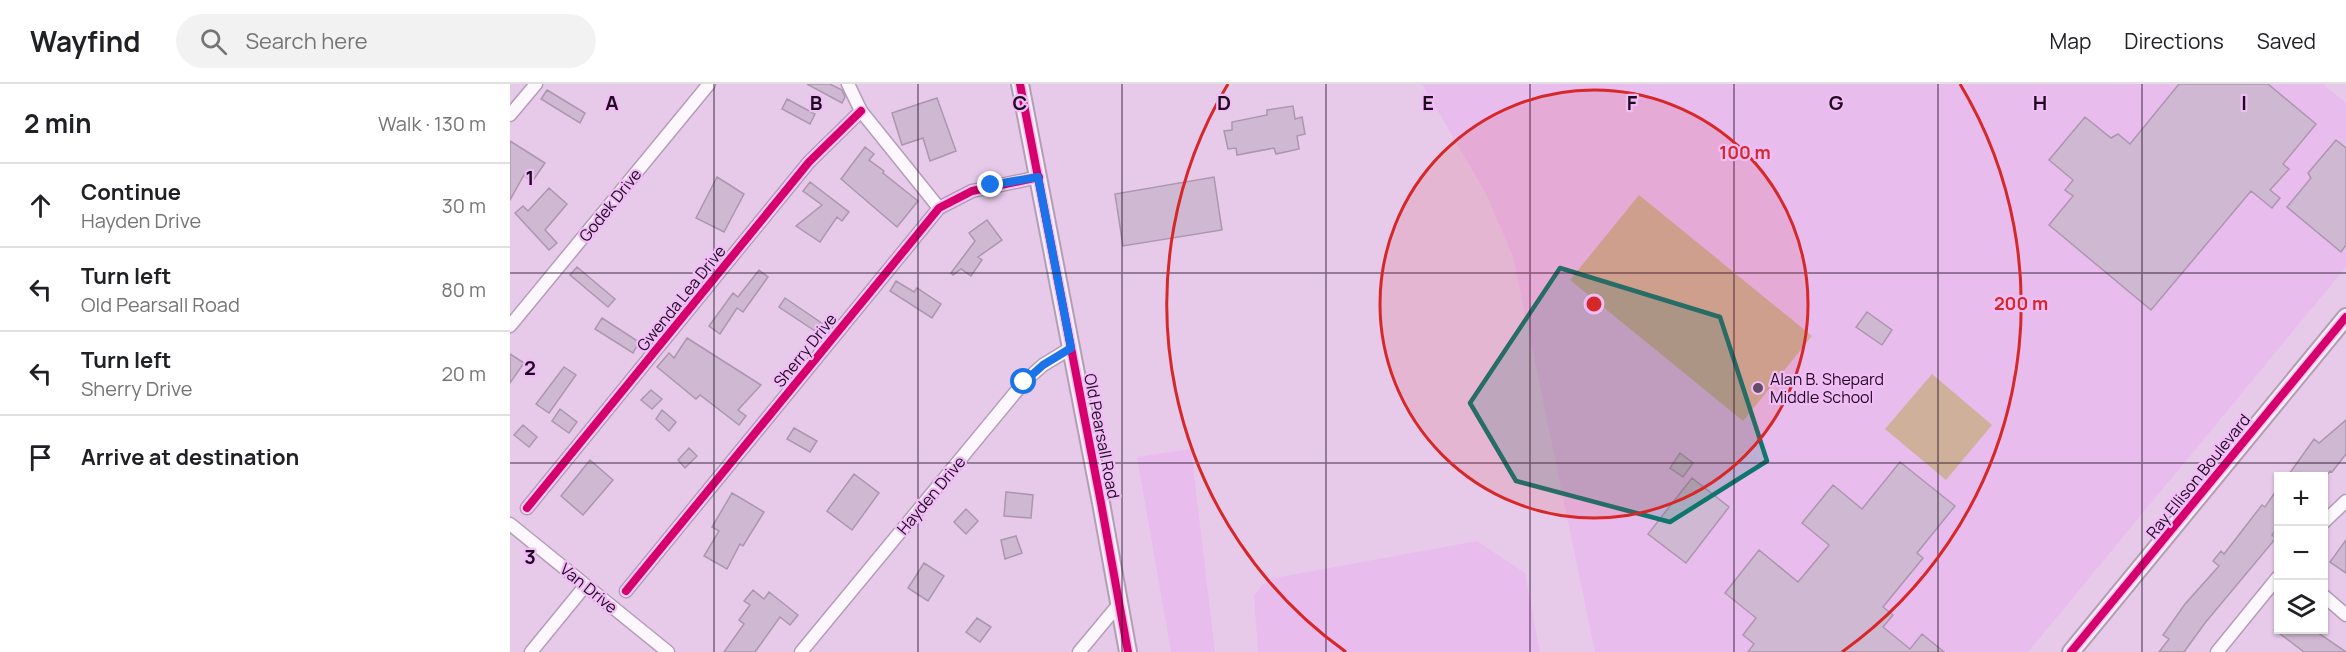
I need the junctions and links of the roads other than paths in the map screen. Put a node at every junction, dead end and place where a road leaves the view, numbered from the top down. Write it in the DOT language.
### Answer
graph roads {
  1 [pos="536,84"];
  2 [pos="710,84"];
  3 [pos="848,84"];
  4 [pos="1020,84"];
  5 [pos="861,111"];
  6 [pos="510,115"];
  7 [pos="1038,177"];
  8 [pos="939,208"];
  9 [pos="2346,317"];
  10 [pos="510,326"];
  11 [pos="1071,348"];
  12 [pos="2346,501"];
  13 [pos="527,508"];
  14 [pos="2328,518"];
  15 [pos="510,524"];
  16 [pos="2276,580"];
  17 [pos="585,586"];
  18 [pos="626,591"];
  19 [pos="2328,599"];
  20 [pos="1119,604"];
  21 [pos="2346,615"];
  22 [pos="531,652"];
  23 [pos="668,652"];
  24 [pos="801,652"];
  25 [pos="1079,652"];
  26 [pos="1128,652"];
  27 [pos="2071,652"];
  28 [pos="2217,652"];
  1 -- 6 [label="street"];
  2 -- 10 [label="street, Godek Drive"];
  3 -- 5 [label="street"];
  4 -- 7 [label="main road, Old Pearsall Road"];
  5 -- 8 [label="street"];
  5 -- 13 [label="street, Gwenda Lea Drive"];
  7 -- 8 [label="street, Sherry Drive"];
  7 -- 11 [label="main road, Old Pearsall Road"];
  8 -- 18 [label="street, Sherry Drive"];
  9 -- 27 [label="main road, Ray Ellison Boulevard"];
  11 -- 20 [label="main road, Old Pearsall Road"];
  11 -- 24 [label="street, Hayden Drive"];
  12 -- 14 [label="street"];
  15 -- 17 [label="street, Van Drive"];
  16 -- 28 [label="street"];
  17 -- 22 [label="street"];
  17 -- 23 [label="street, Van Drive"];
  19 -- 21 [label="street"];
  20 -- 25 [label="street"];
  20 -- 26 [label="main road, Old Pearsall Road"];
}
